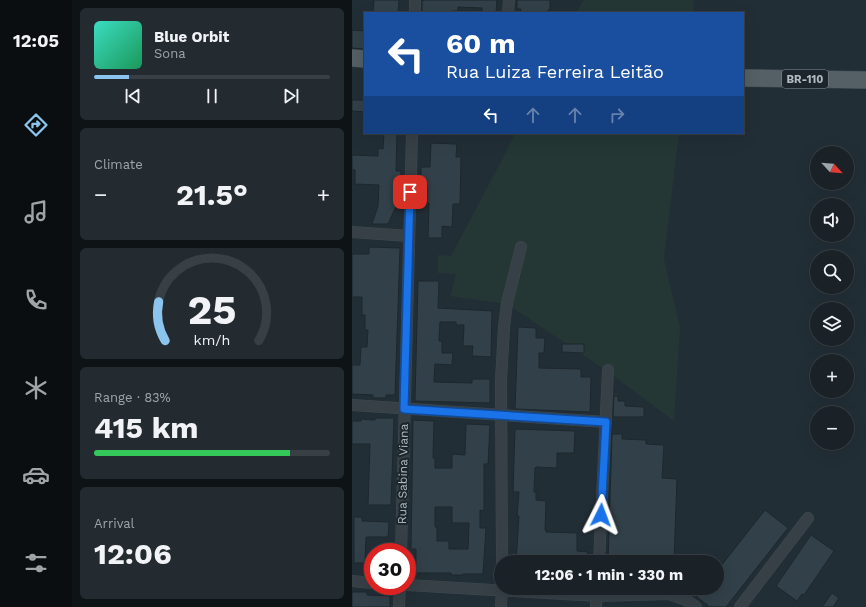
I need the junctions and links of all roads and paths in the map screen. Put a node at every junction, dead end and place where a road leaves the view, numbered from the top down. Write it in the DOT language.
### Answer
graph roads {
  1 [pos="415,0"];
  2 [pos="509,0"];
  3 [pos="415,12"];
  4 [pos="508,12"];
  5 [pos="352,58"];
  6 [pos="364,59"];
  7 [pos="744,78"];
  8 [pos="866,80"];
  9 [pos="412,134"];
  10 [pos="352,232"];
  11 [pos="409,236"];
  12 [pos="521,247"];
  13 [pos="608,370"];
  14 [pos="352,405"];
  15 [pos="404,409"];
  16 [pos="501,414"];
  17 [pos="606,422"];
  18 [pos="808,518"];
  19 [pos="400,543"];
  20 [pos="502,555"];
  21 [pos="599,555"];
  22 [pos="352,581"];
  23 [pos="364,582"];
  24 [pos="416,585"];
  25 [pos="494,589"];
  26 [pos="400,595"];
  27 [pos="502,595"];
  28 [pos="597,595"];
  29 [pos="672,595"];
  30 [pos="399,607"];
  31 [pos="502,607"];
  32 [pos="596,607"];
  33 [pos="696,607"];
  34 [pos="740,607"];
  1 -- 3 [label="street"];
  2 -- 4 [label="street"];
  5 -- 6 [label="main road"];
  7 -- 8 [label="main road, BR-110"];
  9 -- 11 [label="street, Rua Sabina Viana"];
  10 -- 11 [label="street"];
  11 -- 15 [label="street, Rua Sabina Viana"];
  12 -- 16 [label="street"];
  13 -- 17 [label="street"];
  14 -- 15 [label="street"];
  15 -- 16 [label="street"];
  15 -- 19 [label="street, Rua Sabina Viana"];
  16 -- 17 [label="street"];
  16 -- 20 [label="street"];
  17 -- 21 [label="street"];
  18 -- 34 [label="street"];
  22 -- 23 [label="street"];
  24 -- 25 [label="street"];
  26 -- 30 [label="street"];
  27 -- 31 [label="street"];
  28 -- 32 [label="street"];
  29 -- 33 [label="street"];
}
